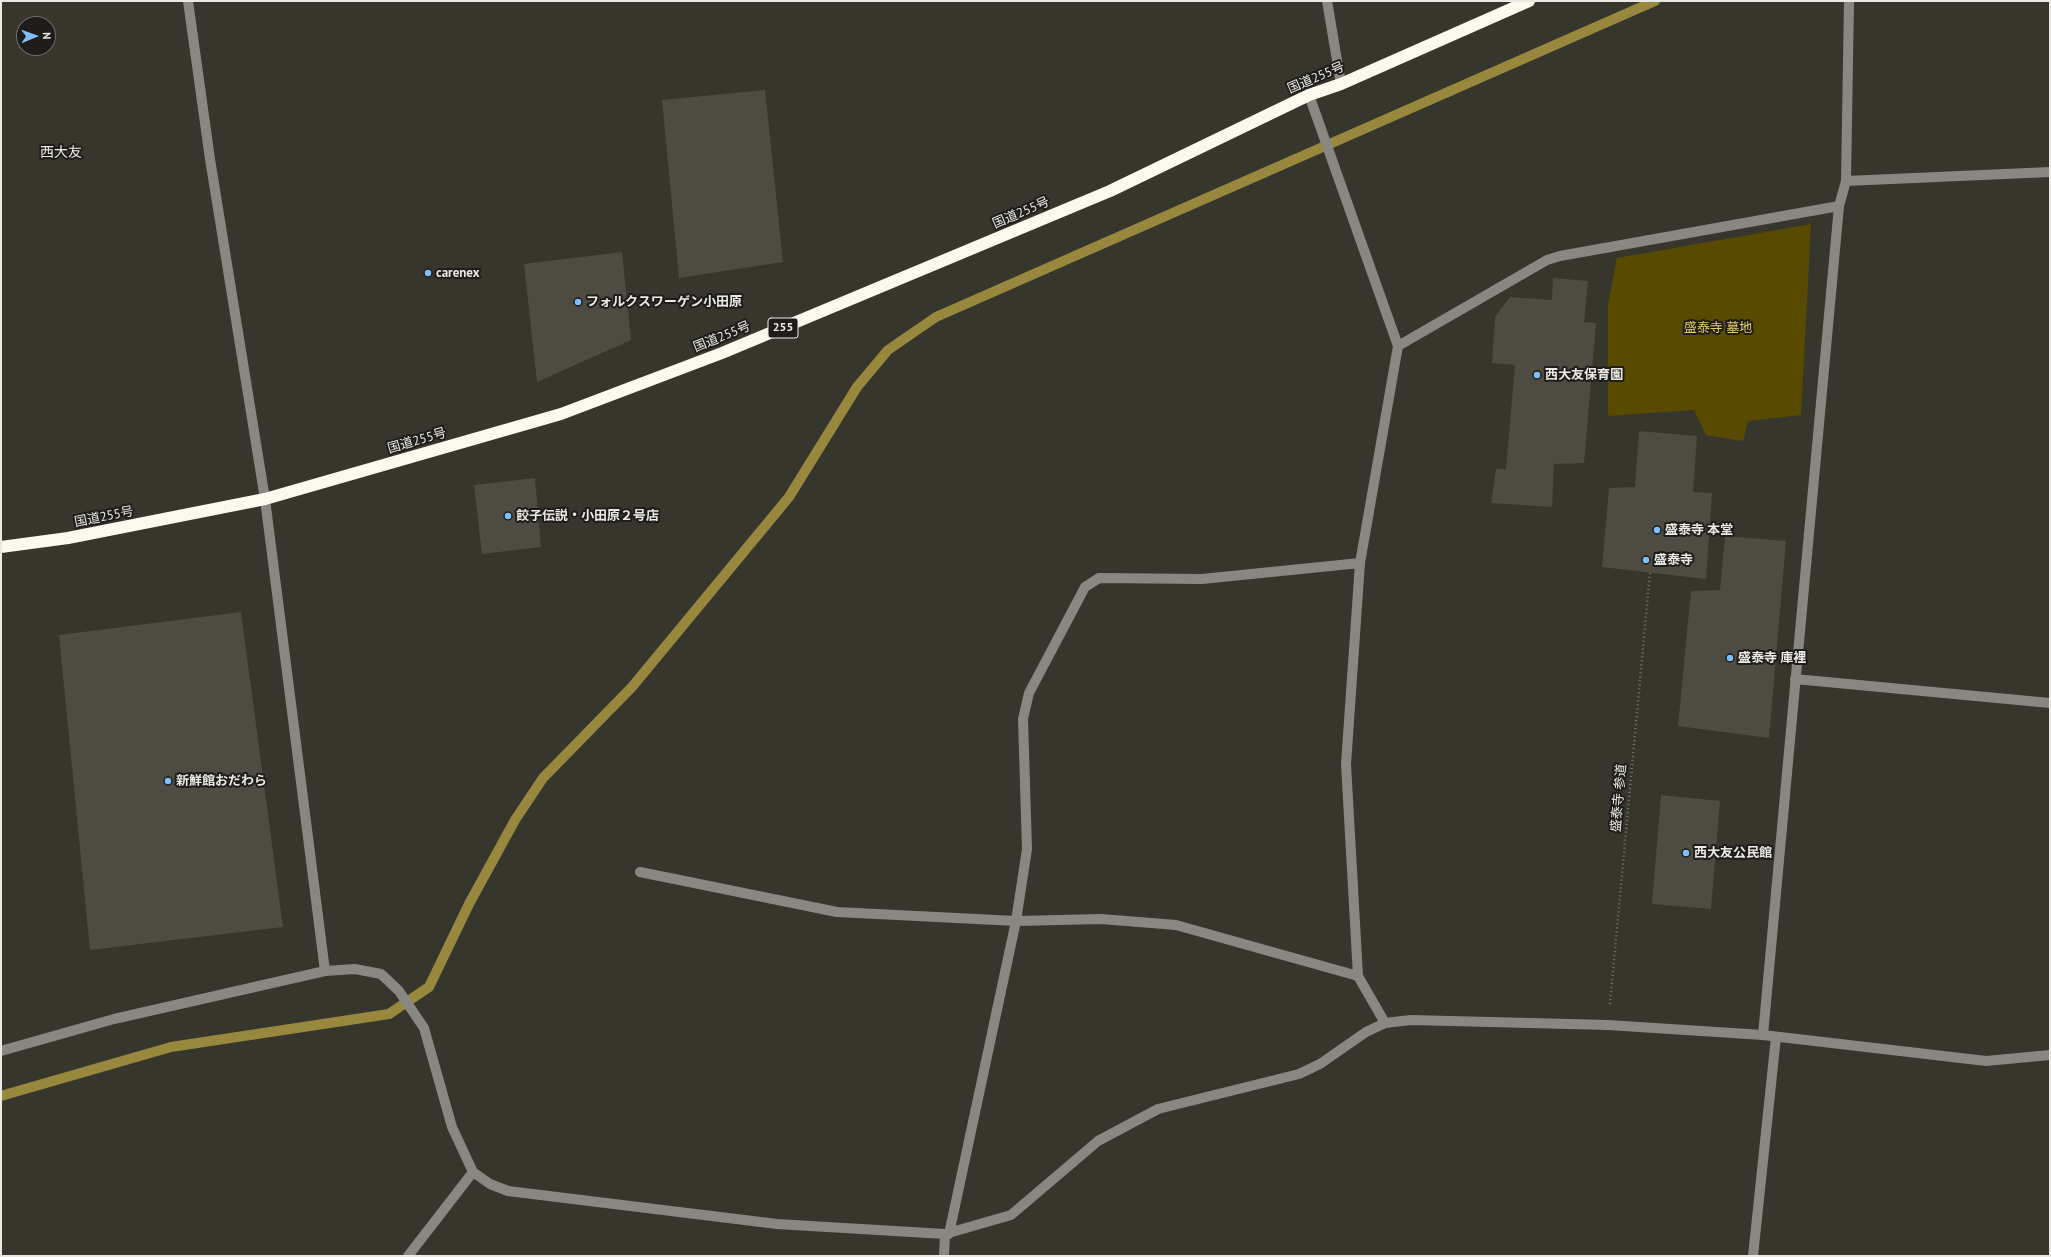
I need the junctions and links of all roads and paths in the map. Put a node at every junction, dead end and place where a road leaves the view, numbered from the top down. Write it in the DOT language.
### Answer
graph roads {
  1 [pos="188,1"];
  2 [pos="1327,1"];
  3 [pos="1529,1"];
  4 [pos="1849,1"];
  5 [pos="1341,84"];
  6 [pos="1309,95"];
  7 [pos="2050,172"];
  8 [pos="1846,181"];
  9 [pos="1839,206"];
  10 [pos="1398,346"];
  11 [pos="265,500"];
  12 [pos="1,547"];
  13 [pos="1360,563"];
  14 [pos="1650,572"];
  15 [pos="1795,679"];
  16 [pos="2050,703"];
  17 [pos="640,872"];
  18 [pos="1016,921"];
  19 [pos="325,971"];
  20 [pos="1358,976"];
  21 [pos="1385,1023"];
  22 [pos="1608,1025"];
  23 [pos="1763,1035"];
  24 [pos="1776,1037"];
  25 [pos="1,1050"];
  26 [pos="2050,1055"];
  27 [pos="473,1172"];
  28 [pos="947,1234"];
  29 [pos="408,1256"];
  30 [pos="944,1256"];
  31 [pos="1753,1256"];
  1 -- 11 [label="street"];
  2 -- 5 [label="street"];
  3 -- 5 [label="highway, 国道255号 / 255"];
  4 -- 8 [label="street"];
  5 -- 6 [label="highway, 国道255号 / 255"];
  6 -- 10 [label="street"];
  6 -- 11 [label="highway, 国道255号 / 255"];
  7 -- 8 [label="street"];
  8 -- 9 [label="street"];
  9 -- 10 [label="street"];
  9 -- 15 [label="street"];
  10 -- 13 [label="street"];
  11 -- 12 [label="highway, 国道255号 / 255"];
  11 -- 19 [label="street"];
  13 -- 18 [label="street"];
  13 -- 20 [label="street"];
  14 -- 22 [label="path, 盛泰寺 参道"];
  15 -- 16 [label="street"];
  15 -- 23 [label="street"];
  17 -- 18 [label="street"];
  18 -- 20 [label="street"];
  18 -- 28 [label="street"];
  19 -- 25 [label="street"];
  19 -- 27 [label="street"];
  20 -- 21 [label="street"];
  21 -- 22 [label="street"];
  21 -- 28 [label="street"];
  22 -- 23 [label="street"];
  23 -- 24 [label="street"];
  24 -- 26 [label="street"];
  24 -- 31 [label="street"];
  27 -- 28 [label="street"];
  27 -- 29 [label="street"];
  28 -- 30 [label="street"];
}
